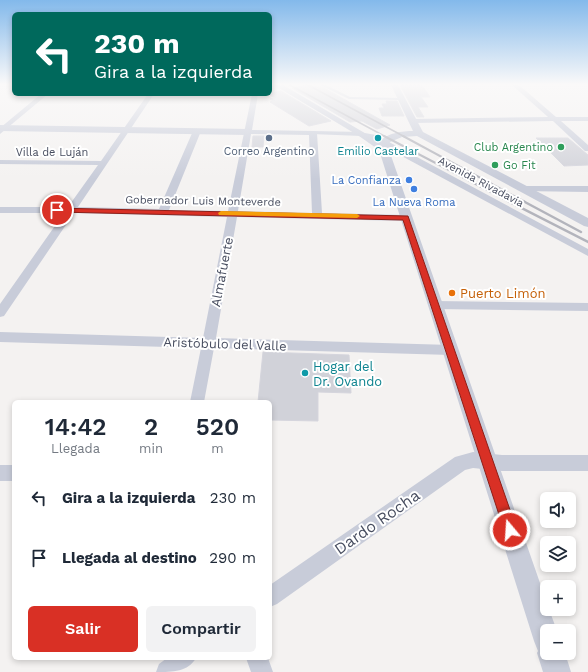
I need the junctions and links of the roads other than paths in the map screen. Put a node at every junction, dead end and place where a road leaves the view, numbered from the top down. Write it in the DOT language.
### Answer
graph roads {
  1 [pos="18,116"];
  2 [pos="136,116"];
  3 [pos="251,116"];
  4 [pos="331,116"];
  5 [pos="409,116"];
  6 [pos="551,116"];
  7 [pos="555,120"];
  8 [pos="588,120"];
  9 [pos="415,127"];
  10 [pos="2,129"];
  11 [pos="126,130"];
  12 [pos="197,131"];
  13 [pos="248,132"];
  14 [pos="313,133"];
  15 [pos="362,134"];
  16 [pos="384,146"];
  17 [pos="588,149"];
  18 [pos="0,162"];
  19 [pos="103,163"];
  20 [pos="524,189"];
  21 [pos="588,189"];
  22 [pos="0,210"];
  23 [pos="71,210"];
  24 [pos="163,212"];
  25 [pos="233,214"];
  26 [pos="317,215"];
  27 [pos="405,218"];
  28 [pos="588,223"];
  29 [pos="588,253"];
  30 [pos="435,305"];
  31 [pos="587,309"];
  32 [pos="0,313"];
  33 [pos="0,337"];
  34 [pos="208,343"];
  35 [pos="450,350"];
  36 [pos="197,400"];
  37 [pos="488,462"];
  38 [pos="588,463"];
  39 [pos="0,473"];
  40 [pos="12,473"];
  41 [pos="272,596"];
  42 [pos="541,624"];
  43 [pos="182,660"];
  44 [pos="258,660"];
  45 [pos="553,660"];
  46 [pos="167,672"];
  47 [pos="262,672"];
  48 [pos="557,672"];
  1 -- 10 [label="street"];
  2 -- 11 [label="street"];
  3 -- 13 [label="street, Almafuerte"];
  4 -- 15 [label="street, Avenida Rivadavia"];
  5 -- 9 [label="street"];
  6 -- 7 [label="street"];
  7 -- 8 [label="street"];
  7 -- 9 [label="street"];
  7 -- 17 [label="street"];
  9 -- 15 [label="street"];
  9 -- 16 [label="street"];
  9 -- 20 [label="street, Avenida Rivadavia"];
  10 -- 11 [label="street"];
  11 -- 12 [label="street"];
  11 -- 19 [label="street"];
  12 -- 13 [label="street"];
  12 -- 24 [label="street"];
  13 -- 14 [label="street"];
  13 -- 25 [label="street, Almafuerte"];
  14 -- 15 [label="street"];
  14 -- 26 [label="street"];
  15 -- 16 [label="street, Avenida Rivadavia"];
  16 -- 27 [label="street"];
  16 -- 29 [label="street, Avenida Rivadavia"];
  18 -- 19 [label="street, Villa de Luján"];
  19 -- 23 [label="street"];
  20 -- 21 [label="street"];
  20 -- 28 [label="street, Avenida Rivadavia"];
  22 -- 23 [label="street, Gobernador Luis Monteverde"];
  23 -- 24 [label="street, Gobernador Luis Monteverde"];
  23 -- 32 [label="street"];
  24 -- 25 [label="street, Gobernador Luis Monteverde"];
  25 -- 26 [label="street, Gobernador Luis Monteverde"];
  25 -- 34 [label="street, Almafuerte"];
  26 -- 27 [label="street, Gobernador Luis Monteverde"];
  27 -- 30 [label="street"];
  30 -- 31 [label="street"];
  30 -- 35 [label="street"];
  33 -- 34 [label="street, Aristóbulo del Valle"];
  34 -- 35 [label="street, Aristóbulo del Valle"];
  34 -- 36 [label="street, Almafuerte"];
  35 -- 37 [label="street"];
  37 -- 38 [label="street, Dardo Rocha"];
  37 -- 41 [label="street, Dardo Rocha"];
  37 -- 42 [label="street"];
  39 -- 40 [label="street"];
  43 -- 46 [label="street"];
  44 -- 47 [label="street"];
  45 -- 48 [label="street"];
}
